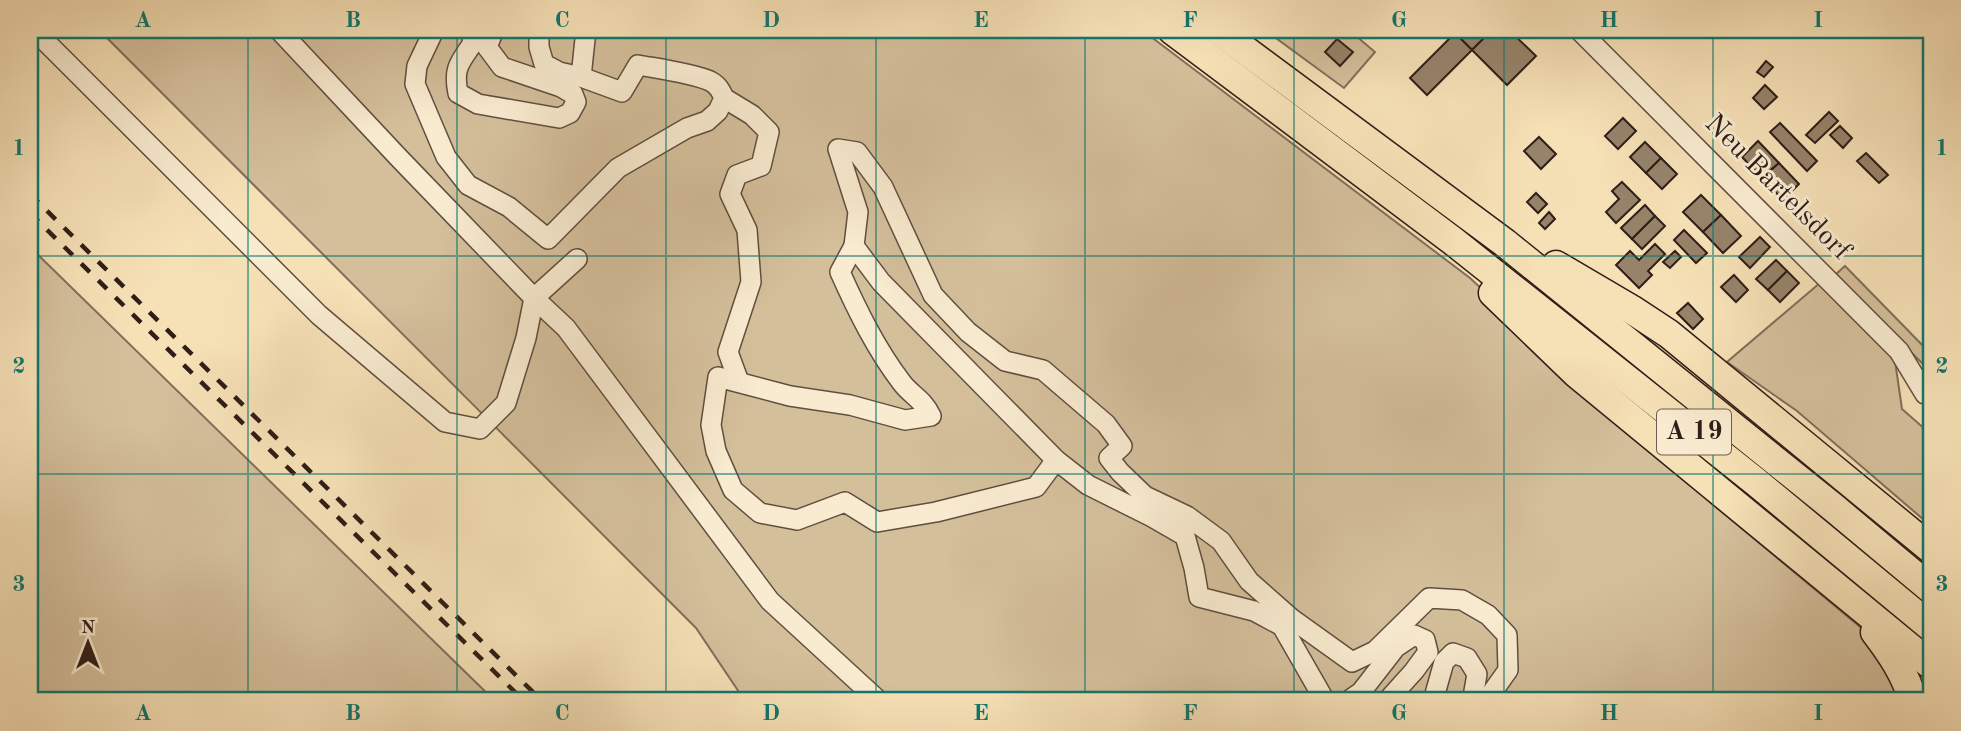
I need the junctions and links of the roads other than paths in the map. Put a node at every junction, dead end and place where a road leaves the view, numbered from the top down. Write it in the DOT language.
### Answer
graph roads {
  1 [pos="33,30"];
  2 [pos="279,30"];
  3 [pos="434,30"];
  4 [pos="471,30"];
  5 [pos="494,30"];
  6 [pos="539,30"];
  7 [pos="586,30"];
  8 [pos="1171,30"];
  9 [pos="1218,30"];
  10 [pos="1579,30"];
  11 [pos="581,77"];
  12 [pos="724,98"];
  13 [pos="1453,241"];
  14 [pos="1506,243"];
  15 [pos="855,246"];
  16 [pos="577,259"];
  17 [pos="534,298"];
  18 [pos="739,382"];
  19 [pos="1925,394"];
  20 [pos="1056,460"];
  21 [pos="1931,548"];
  22 [pos="1931,589"];
  23 [pos="1862,608"];
  24 [pos="1931,626"];
  25 [pos="1931,665"];
  26 [pos="879,701"];
  27 [pos="1325,701"];
  28 [pos="1348,701"];
  29 [pos="1387,701"];
  30 [pos="1433,701"];
  31 [pos="1471,701"];
  32 [pos="1486,701"];
  33 [pos="1913,701"];
  1 -- 17 [label="street"];
  2 -- 17 [label="street"];
  3 -- 12 [label="street"];
  4 -- 5 [label="street"];
  6 -- 11 [label="street"];
  7 -- 11 [label="street"];
  8 -- 13 [label="highway, A 19"];
  9 -- 14 [label="highway, A 19"];
  10 -- 19 [label="street, Neu Bartelsdorf"];
  11 -- 12 [label="street"];
  12 -- 18 [label="street"];
  13 -- 23 [label="highway"];
  13 -- 24 [label="highway, A 19"];
  14 -- 21 [label="highway"];
  14 -- 22 [label="highway, A 19"];
  15 -- 18 [label="street"];
  15 -- 20 [label="street"];
  15 -- 32 [label="street"];
  16 -- 17 [label="street"];
  17 -- 26 [label="street"];
  18 -- 20 [label="street"];
  20 -- 27 [label="street"];
  23 -- 25 [label="highway"];
  23 -- 33 [label="highway"];
  28 -- 29 [label="street"];
  30 -- 31 [label="street"];
}
